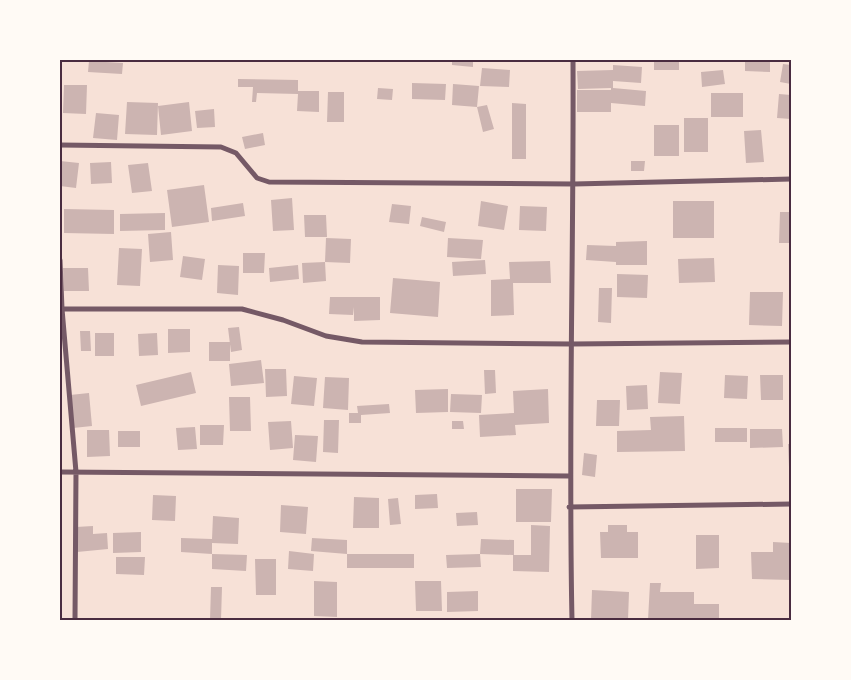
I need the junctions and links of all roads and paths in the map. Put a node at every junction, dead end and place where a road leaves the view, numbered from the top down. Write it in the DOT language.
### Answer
graph roads {
  1 [pos="573,60"];
  2 [pos="60,145"];
  3 [pos="791,179"];
  4 [pos="574,184"];
  5 [pos="60,260"];
  6 [pos="61,310"];
  7 [pos="791,342"];
  8 [pos="572,344"];
  9 [pos="60,472"];
  10 [pos="76,472"];
  11 [pos="569,476"];
  12 [pos="791,504"];
  13 [pos="569,507"];
  14 [pos="75,620"];
  15 [pos="572,620"];
  1 -- 4 [label="street"];
  2 -- 4 [label="street"];
  3 -- 4 [label="street"];
  4 -- 8 [label="street"];
  5 -- 6 [label="street"];
  6 -- 8 [label="street"];
  6 -- 10 [label="street"];
  7 -- 8 [label="street"];
  8 -- 11 [label="street"];
  9 -- 10 [label="street"];
  10 -- 11 [label="street"];
  10 -- 14 [label="street"];
  11 -- 13 [label="street"];
  12 -- 13 [label="street"];
  13 -- 15 [label="street"];
}
